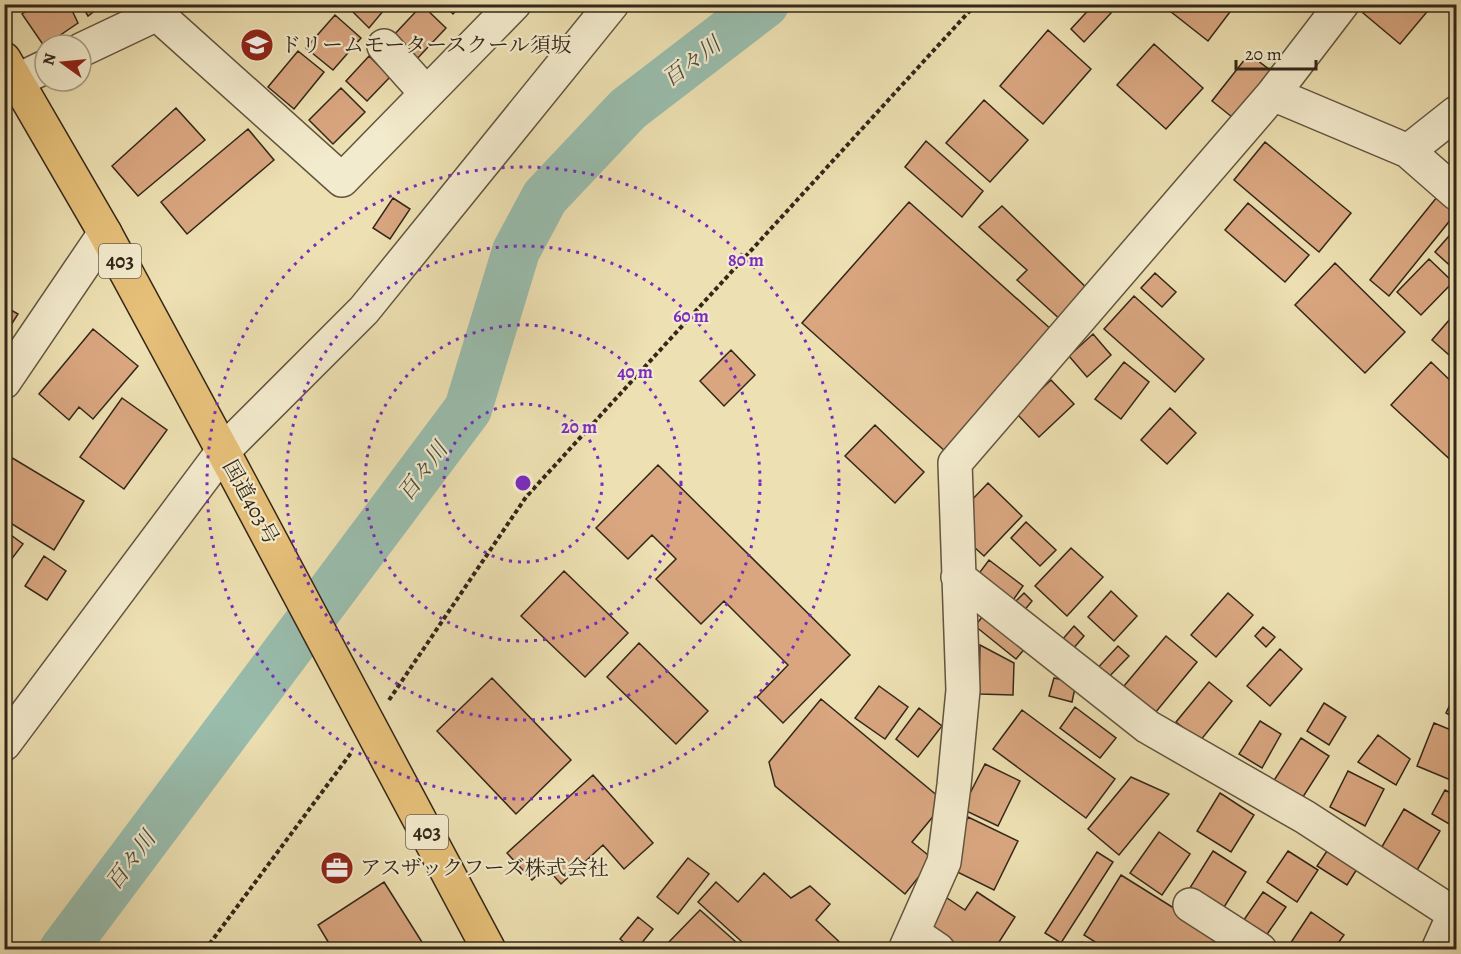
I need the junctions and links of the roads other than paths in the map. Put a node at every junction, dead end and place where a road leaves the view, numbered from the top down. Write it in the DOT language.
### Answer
graph roads {
  1 [pos="612,4"];
  2 [pos="1342,4"];
  3 [pos="509,6"];
  4 [pos="93,44"];
  5 [pos="384,46"];
  6 [pos="22,69"];
  7 [pos="426,93"];
  8 [pos="1273,94"];
  9 [pos="1456,113"];
  10 [pos="1408,151"];
  11 [pos="1456,193"];
  12 [pos="105,233"];
  13 [pos="4,382"];
  14 [pos="227,458"];
  15 [pos="958,577"];
  16 [pos="4,744"];
  17 [pos="1190,905"];
  18 [pos="1455,913"];
  19 [pos="919,944"];
  20 [pos="489,950"];
  21 [pos="1260,950"];
  22 [pos="1438,950"];
  1 -- 14 [label="street"];
  2 -- 8 [label="street"];
  3 -- 7 [label="street"];
  4 -- 7 [label="street"];
  5 -- 7 [label="street"];
  6 -- 12 [label="highway, 国道403号 / 403"];
  8 -- 10 [label="street"];
  8 -- 15 [label="street"];
  9 -- 10 [label="street"];
  10 -- 11 [label="street"];
  12 -- 13 [label="street"];
  12 -- 14 [label="highway, 国道403号 / 403"];
  14 -- 16 [label="street"];
  14 -- 20 [label="highway, 国道403号 / 403"];
  15 -- 18 [label="street"];
  15 -- 19 [label="street"];
  17 -- 21 [label="street"];
  18 -- 22 [label="street"];
}
